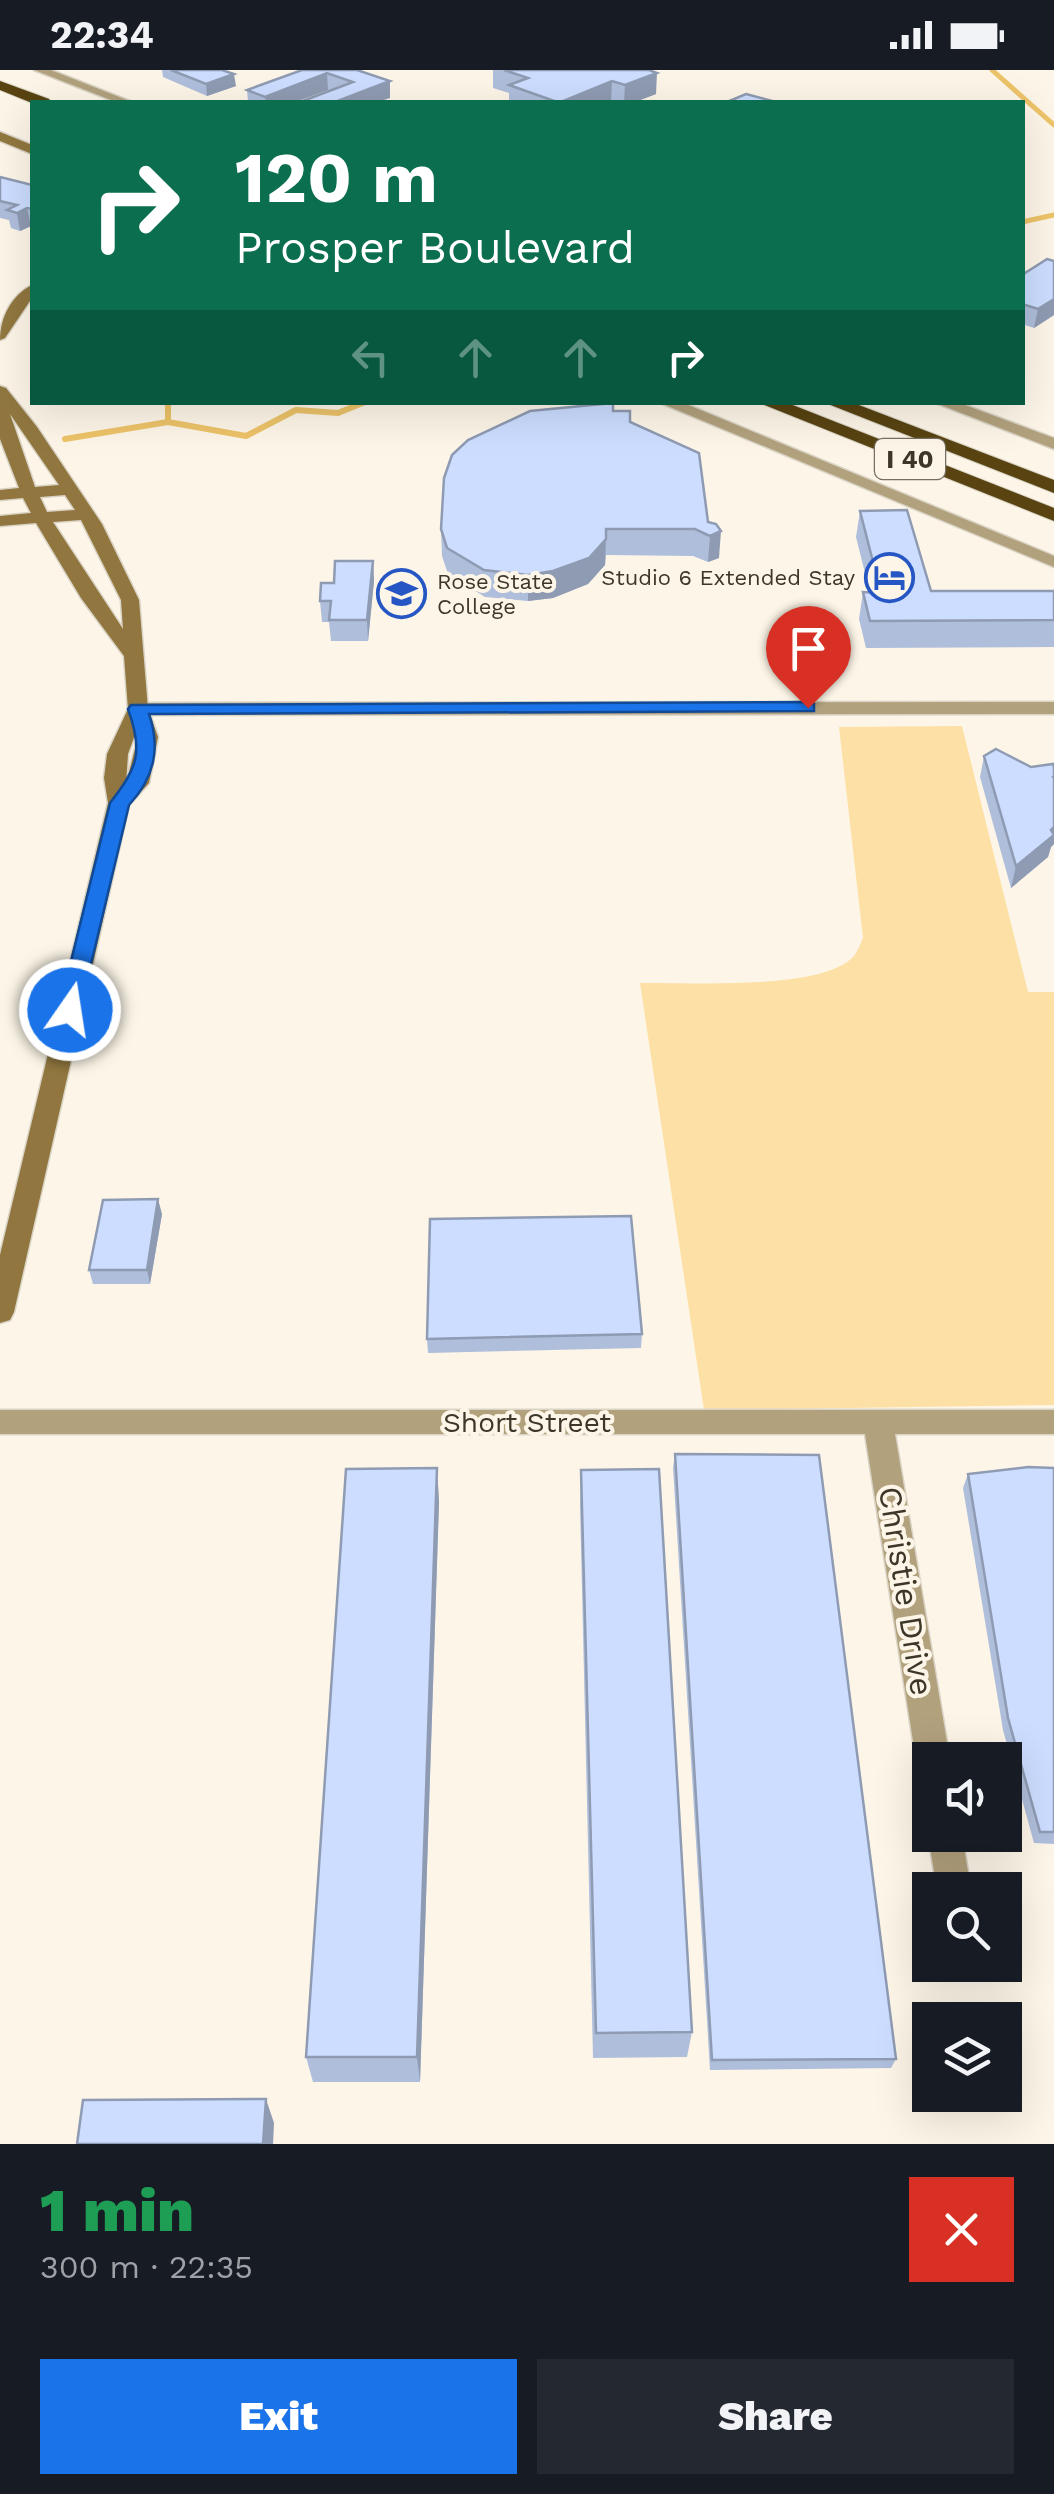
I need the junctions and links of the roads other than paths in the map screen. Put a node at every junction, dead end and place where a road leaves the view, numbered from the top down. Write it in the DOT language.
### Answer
graph roads {
  1 [pos="40,70"];
  2 [pos="0,86"];
  3 [pos="38,100"];
  4 [pos="121,100"];
  5 [pos="0,136"];
  6 [pos="30,149"];
  7 [pos="30,291"];
  8 [pos="0,335"];
  9 [pos="0,391"];
  10 [pos="673,405"];
  11 [pos="774,405"];
  12 [pos="840,405"];
  13 [pos="949,405"];
  14 [pos="0,406"];
  15 [pos="1054,444"];
  16 [pos="1054,487"];
  17 [pos="70,489"];
  18 [pos="30,493"];
  19 [pos="0,495"];
  20 [pos="86,514"];
  21 [pos="1054,514"];
  22 [pos="44,519"];
  23 [pos="0,521"];
  24 [pos="1054,562"];
  25 [pos="131,652"];
  26 [pos="1054,708"];
  27 [pos="138,709"];
  28 [pos="0,1312"];
  29 [pos="0,1422"];
  30 [pos="878,1422"];
  31 [pos="1054,1422"];
  32 [pos="930,1742"];
  1 -- 4 [label="street"];
  2 -- 3 [label="highway"];
  5 -- 6 [label="street"];
  7 -- 8 [label="street"];
  9 -- 17 [label="street"];
  10 -- 24 [label="street"];
  11 -- 21 [label="highway, I 40"];
  12 -- 16 [label="highway, I 40"];
  13 -- 15 [label="street"];
  14 -- 18 [label="street"];
  17 -- 18 [label="street"];
  17 -- 20 [label="street"];
  18 -- 19 [label="street"];
  18 -- 22 [label="street"];
  20 -- 22 [label="street"];
  20 -- 25 [label="street"];
  22 -- 23 [label="street"];
  22 -- 25 [label="street"];
  25 -- 27 [label="street"];
  26 -- 27 [label="street"];
  27 -- 28 [label="street"];
  29 -- 30 [label="street, Short Street"];
  30 -- 31 [label="street, Short Street"];
  30 -- 32 [label="street, Christie Drive"];
}
